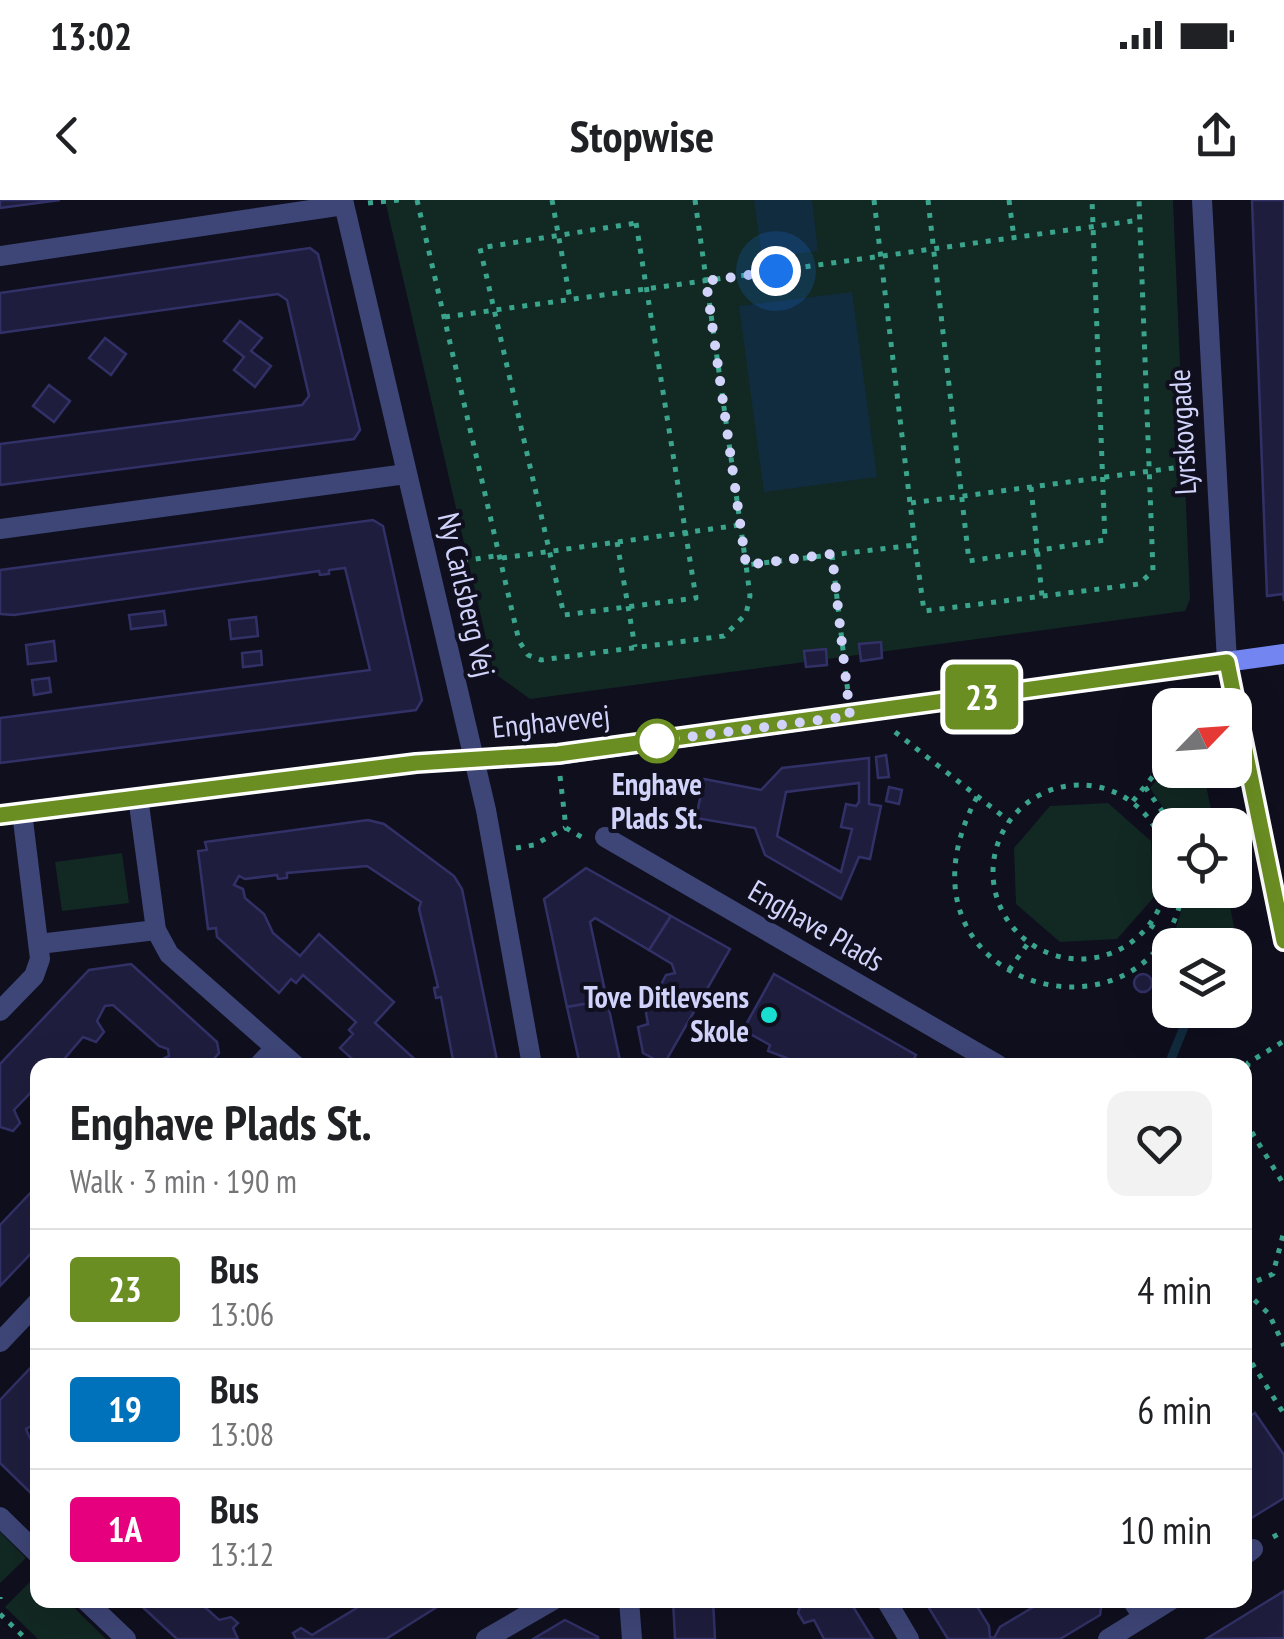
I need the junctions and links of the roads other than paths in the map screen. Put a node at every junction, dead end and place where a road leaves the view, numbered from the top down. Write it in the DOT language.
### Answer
graph roads {
  1 [pos="1202,200"];
  2 [pos="343,202"];
  3 [pos="0,256"];
  4 [pos="406,474"];
  5 [pos="0,529"];
  6 [pos="1284,654"];
  7 [pos="1227,662"];
  8 [pos="474,760"];
  9 [pos="138,797"];
  10 [pos="22,812"];
  11 [pos="0,815"];
  12 [pos="605,838"];
  13 [pos="156,930"];
  14 [pos="1284,941"];
  15 [pos="39,944"];
  16 [pos="0,1011"];
  17 [pos="276,1048"];
  18 [pos="266,1058"];
  19 [pos="287,1058"];
  20 [pos="531,1058"];
  21 [pos="986,1058"];
  22 [pos="30,1310"];
  23 [pos="0,1342"];
  24 [pos="0,1517"];
  25 [pos="30,1546"];
  26 [pos="93,1608"];
  27 [pos="539,1608"];
  28 [pos="630,1608"];
  29 [pos="891,1608"];
  30 [pos="1137,1609"];
  31 [pos="126,1639"];
  32 [pos="486,1639"];
  33 [pos="632,1639"];
  34 [pos="910,1639"];
  35 [pos="1108,1639"];
  1 -- 7 [label="street, Lyrskovgade"];
  2 -- 3 [label="street"];
  2 -- 4 [label="street, Ny Carlsberg Vej"];
  4 -- 5 [label="street"];
  4 -- 8 [label="street, Ny Carlsberg Vej"];
  6 -- 7 [label="street, Enghavevej"];
  7 -- 8 [label="street, Enghavevej"];
  7 -- 14 [label="street"];
  8 -- 9 [label="street, Enghavevej"];
  8 -- 20 [label="street, Ny Carlsberg Vej"];
  9 -- 10 [label="street, Enghavevej"];
  9 -- 13 [label="street"];
  10 -- 11 [label="street, Enghavevej"];
  10 -- 15 [label="street"];
  12 -- 21 [label="street, Enghave Plads"];
  13 -- 15 [label="street"];
  13 -- 17 [label="street"];
  15 -- 16 [label="street"];
  17 -- 18 [label="street"];
  17 -- 19 [label="street"];
  22 -- 23 [label="street"];
  24 -- 25 [label="street"];
  26 -- 31 [label="street"];
  27 -- 32 [label="street"];
  28 -- 33 [label="street"];
  29 -- 34 [label="street"];
  30 -- 35 [label="street"];
}
